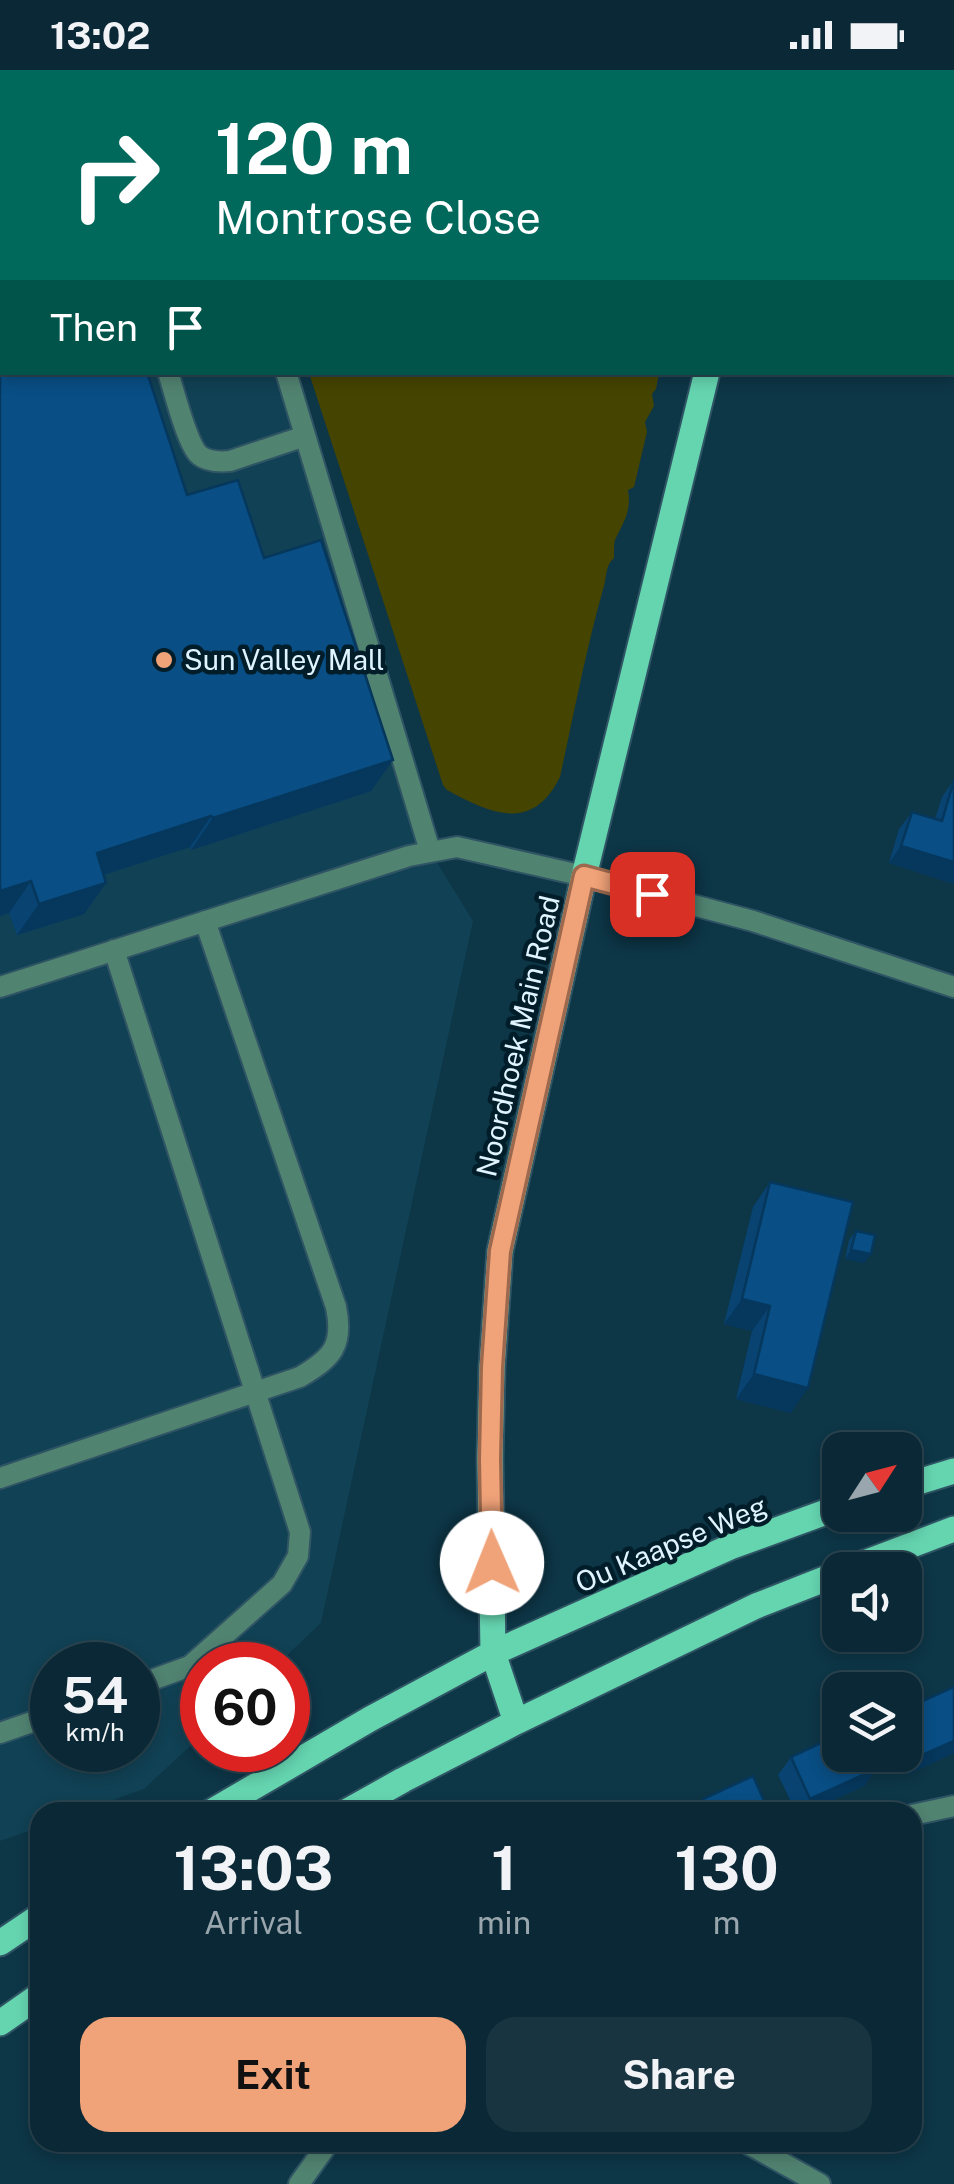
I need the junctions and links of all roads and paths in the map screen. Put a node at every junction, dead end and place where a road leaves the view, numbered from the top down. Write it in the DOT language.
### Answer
graph roads {
  1 [pos="169,375"];
  2 [pos="287,375"];
  3 [pos="706,375"];
  4 [pos="305,436"];
  5 [pos="430,851"];
  6 [pos="584,876"];
  7 [pos="205,922"];
  8 [pos="114,950"];
  9 [pos="0,987"];
  10 [pos="954,987"];
  11 [pos="255,1392"];
  12 [pos="954,1471"];
  13 [pos="0,1478"];
  14 [pos="922,1481"];
  15 [pos="822,1514"];
  16 [pos="954,1529"];
  17 [pos="893,1552"];
  18 [pos="822,1579"];
  19 [pos="493,1654"];
  20 [pos="160,1676"];
  21 [pos="30,1722"];
  22 [pos="516,1722"];
  23 [pos="0,1733"];
  24 [pos="228,1802"];
  25 [pos="364,1802"];
  26 [pos="954,1806"];
  27 [pos="922,1813"];
  28 [pos="30,1923"];
  29 [pos="0,1943"];
  30 [pos="30,2001"];
  31 [pos="0,2023"];
  32 [pos="322,2152"];
  33 [pos="763,2152"];
  34 [pos="299,2184"];
  35 [pos="820,2184"];
  1 -- 4 [label="street"];
  2 -- 4 [label="street"];
  3 -- 6 [label="main road, Noordhoek Main Road"];
  4 -- 5 [label="street"];
  5 -- 6 [label="street"];
  5 -- 7 [label="street"];
  6 -- 10 [label="street"];
  6 -- 19 [label="main road, Noordhoek Main Road"];
  7 -- 8 [label="street"];
  7 -- 11 [label="street"];
  8 -- 9 [label="street"];
  8 -- 11 [label="street"];
  11 -- 13 [label="street"];
  11 -- 20 [label="street"];
  12 -- 14 [label="main road"];
  15 -- 19 [label="main road, Ou Kaapse Weg"];
  16 -- 17 [label="main road"];
  18 -- 22 [label="main road"];
  19 -- 22 [label="main road, Noordhoek Main Road"];
  19 -- 24 [label="main road, Ou Kaapse Weg"];
  21 -- 23 [label="street"];
  22 -- 25 [label="main road"];
  26 -- 27 [label="street"];
  28 -- 29 [label="main road"];
  30 -- 31 [label="main road"];
  32 -- 34 [label="street"];
  33 -- 35 [label="street"];
}
